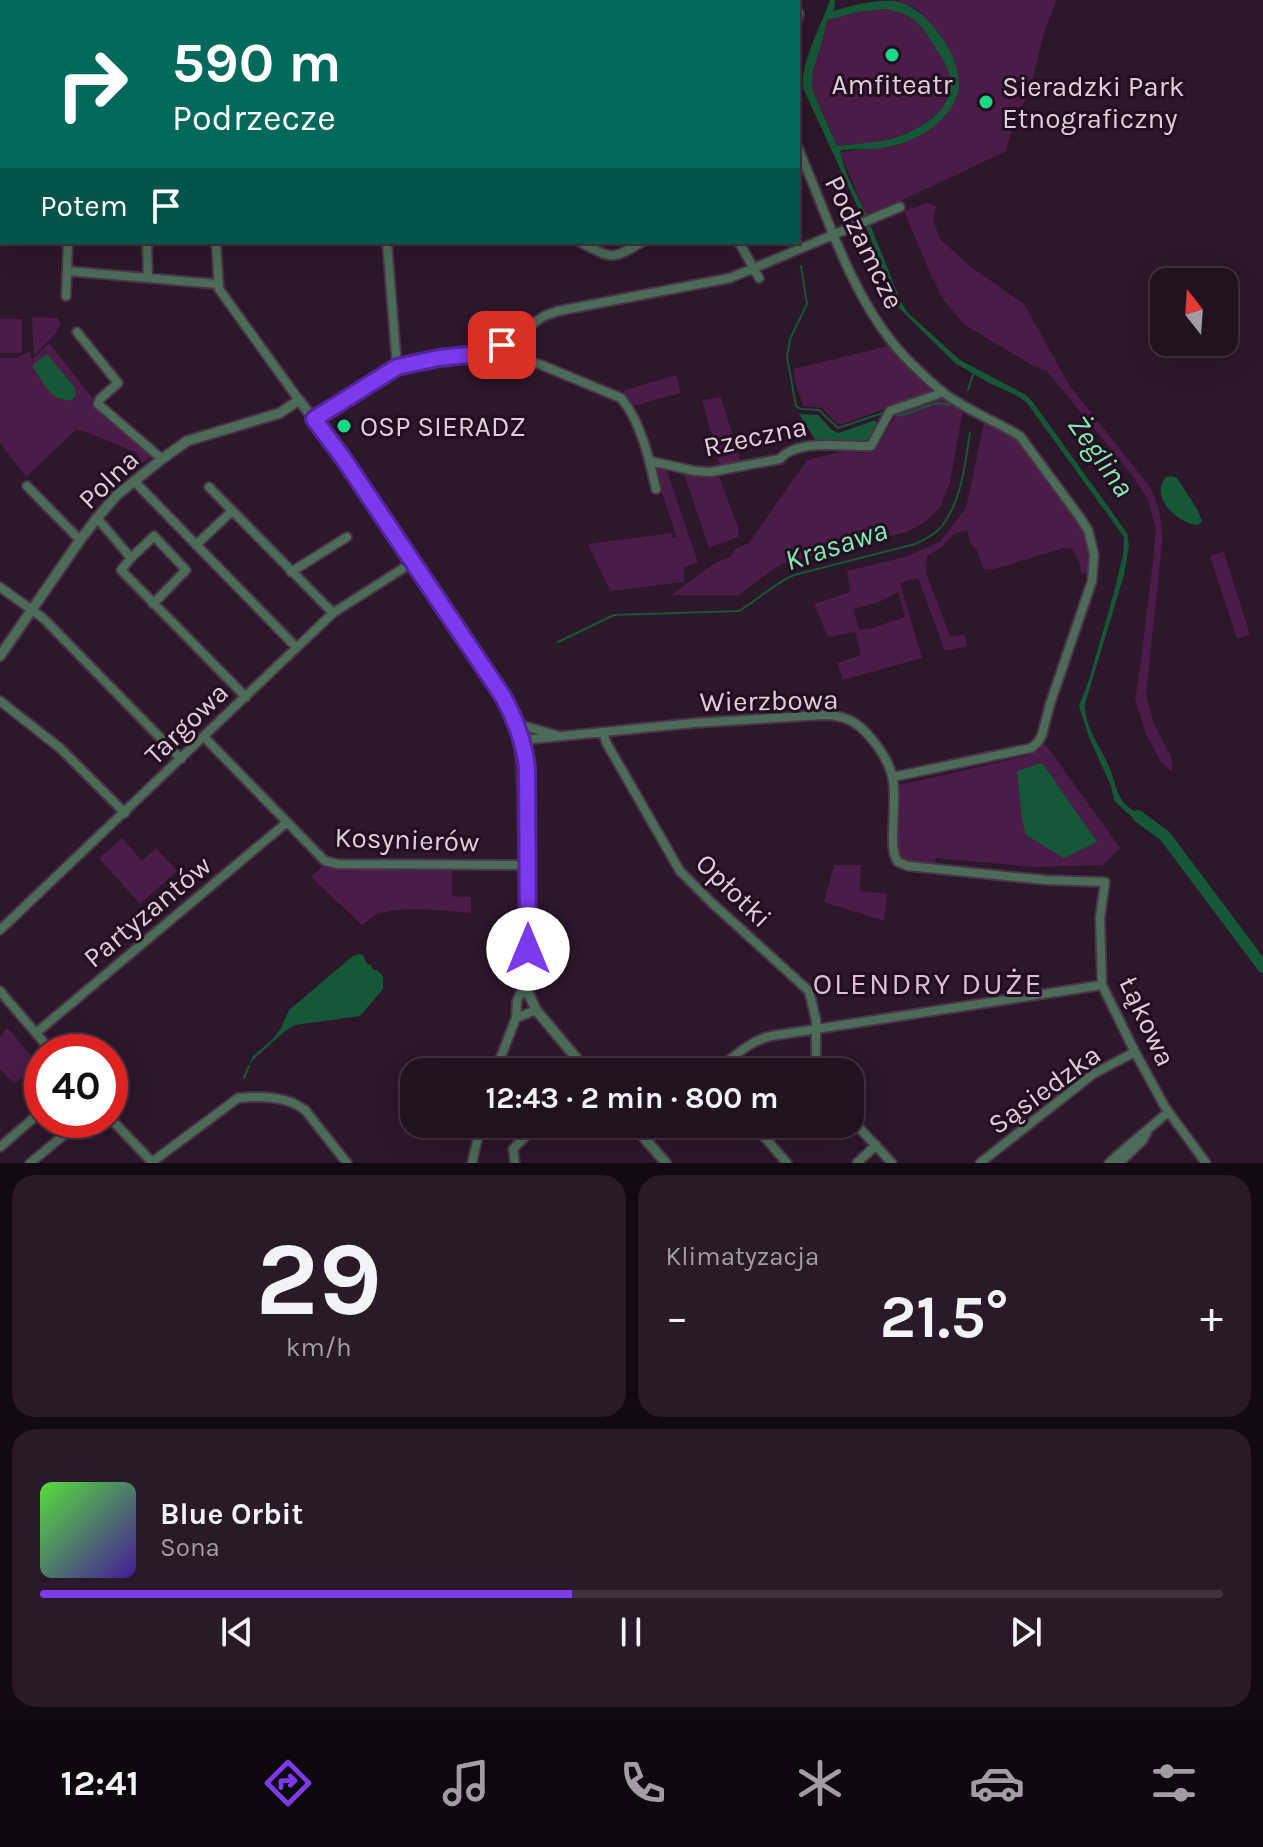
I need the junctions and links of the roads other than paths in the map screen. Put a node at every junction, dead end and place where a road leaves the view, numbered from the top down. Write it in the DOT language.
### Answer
graph roads {
  1 [pos="800,153"];
  2 [pos="900,207"];
  3 [pos="834,235"];
  4 [pos="68,244"];
  5 [pos="147,244"];
  6 [pos="216,244"];
  7 [pos="387,244"];
  8 [pos="584,244"];
  9 [pos="639,244"];
  10 [pos="740,244"];
  11 [pos="67,271"];
  12 [pos="757,274"];
  13 [pos="148,278"];
  14 [pos="217,284"];
  15 [pos="66,296"];
  16 [pos="77,332"];
  17 [pos="493,352"];
  18 [pos="397,367"];
  19 [pos="942,391"];
  20 [pos="299,400"];
  21 [pos="314,419"];
  22 [pos="162,459"];
  23 [pos="650,461"];
  24 [pos="134,481"];
  25 [pos="27,486"];
  26 [pos="209,487"];
  27 [pos="656,489"];
  28 [pos="232,511"];
  29 [pos="97,518"];
  30 [pos="347,537"];
  31 [pos="80,540"];
  32 [pos="196,545"];
  33 [pos="131,558"];
  34 [pos="413,562"];
  35 [pos="291,572"];
  36 [pos="0,587"];
  37 [pos="153,604"];
  38 [pos="32,609"];
  39 [pos="333,613"];
  40 [pos="296,647"];
  41 [pos="0,656"];
  42 [pos="246,697"];
  43 [pos="0,701"];
  44 [pos="515,722"];
  45 [pos="603,732"];
  46 [pos="560,736"];
  47 [pos="204,737"];
  48 [pos="523,747"];
  49 [pos="181,759"];
  50 [pos="893,777"];
  51 [pos="125,813"];
  52 [pos="286,823"];
  53 [pos="515,865"];
  54 [pos="1105,882"];
  55 [pos="0,930"];
  56 [pos="1102,985"];
  57 [pos="0,991"];
  58 [pos="524,993"];
  59 [pos="536,1010"];
  60 [pos="516,1018"];
  61 [pos="817,1029"];
  62 [pos="36,1033"];
  63 [pos="1135,1052"];
  64 [pos="500,1058"];
  65 [pos="576,1058"];
  66 [pos="733,1058"];
  67 [pos="816,1058"];
  68 [pos="1168,1112"];
  69 [pos="24,1126"];
  70 [pos="1150,1128"];
  71 [pos="864,1133"];
  72 [pos="128,1137"];
  73 [pos="60,1138"];
  74 [pos="478,1138"];
  75 [pos="524,1138"];
  76 [pos="647,1138"];
  77 [pos="765,1138"];
  78 [pos="876,1145"];
  79 [pos="0,1147"];
  80 [pos="152,1162"];
  81 [pos="30,1163"];
  82 [pos="347,1163"];
  83 [pos="472,1163"];
  84 [pos="515,1163"];
  85 [pos="666,1163"];
  86 [pos="787,1163"];
  87 [pos="857,1163"];
  88 [pos="892,1163"];
  89 [pos="980,1163"];
  90 [pos="1109,1163"];
  91 [pos="1119,1163"];
  92 [pos="1206,1163"];
  1 -- 3 [label="street, Podzamcze"];
  2 -- 3 [label="street"];
  3 -- 12 [label="street"];
  3 -- 19 [label="street, Podzamcze"];
  4 -- 11 [label="street"];
  5 -- 13 [label="street"];
  6 -- 14 [label="street"];
  7 -- 18 [label="street"];
  8 -- 9 [label="street"];
  10 -- 12 [label="street"];
  11 -- 13 [label="street"];
  11 -- 15 [label="street"];
  12 -- 17 [label="street"];
  13 -- 14 [label="street"];
  14 -- 20 [label="street"];
  16 -- 22 [label="street"];
  17 -- 18 [label="street"];
  17 -- 23 [label="street"];
  18 -- 21 [label="street"];
  19 -- 23 [label="street, Rzeczna"];
  19 -- 50 [label="street, Podzamcze"];
  20 -- 21 [label="street"];
  20 -- 22 [label="street, Polna"];
  21 -- 34 [label="street"];
  22 -- 24 [label="street, Polna"];
  23 -- 27 [label="street"];
  24 -- 29 [label="street, Polna"];
  24 -- 32 [label="street"];
  25 -- 31 [label="street"];
  26 -- 28 [label="street"];
  28 -- 32 [label="street"];
  28 -- 35 [label="street"];
  29 -- 31 [label="street, Polna"];
  29 -- 33 [label="street"];
  30 -- 35 [label="street"];
  31 -- 38 [label="street, Polna"];
  32 -- 40 [label="street"];
  33 -- 37 [label="street"];
  33 -- 37 [label="street"];
  34 -- 39 [label="street, Targowa"];
  34 -- 44 [label="street"];
  35 -- 39 [label="street"];
  36 -- 38 [label="street"];
  37 -- 42 [label="street"];
  38 -- 41 [label="street, Polna"];
  38 -- 49 [label="street"];
  39 -- 40 [label="street, Targowa"];
  40 -- 42 [label="street, Targowa"];
  42 -- 47 [label="street, Targowa"];
  43 -- 51 [label="street"];
  44 -- 46 [label="street, Wierzbowa"];
  44 -- 48 [label="street"];
  45 -- 46 [label="street, Wierzbowa"];
  45 -- 50 [label="street, Wierzbowa"];
  45 -- 61 [label="street, Opłotki"];
  46 -- 48 [label="street, Wierzbowa"];
  47 -- 49 [label="street, Targowa"];
  47 -- 52 [label="street, Kosynierów"];
  48 -- 58 [label="street"];
  49 -- 51 [label="street, Targowa"];
  50 -- 54 [label="street, Wierzbowa"];
  51 -- 55 [label="street, Targowa"];
  52 -- 53 [label="street, Kosynierów"];
  52 -- 62 [label="street, Partyzantów"];
  54 -- 56 [label="street, Łąkowa"];
  56 -- 61 [label="street"];
  56 -- 63 [label="street, Łąkowa"];
  57 -- 62 [label="street"];
  58 -- 59 [label="street"];
  58 -- 60 [label="street"];
  59 -- 60 [label="street"];
  59 -- 65 [label="street"];
  60 -- 64 [label="street"];
  61 -- 66 [label="street"];
  61 -- 67 [label="street, Opłotki"];
  63 -- 68 [label="street, Łąkowa"];
  63 -- 89 [label="street, Sąsiedzka"];
  68 -- 70 [label="street"];
  68 -- 92 [label="street, Łąkowa"];
  69 -- 79 [label="street"];
  70 -- 90 [label="street"];
  70 -- 91 [label="street"];
  71 -- 78 [label="street"];
  72 -- 80 [label="street"];
  73 -- 81 [label="street"];
  74 -- 83 [label="street"];
  75 -- 84 [label="street"];
  76 -- 85 [label="street"];
  77 -- 86 [label="street"];
  78 -- 87 [label="street"];
  78 -- 88 [label="street"];
  80 -- 82 [label="street"];
}
